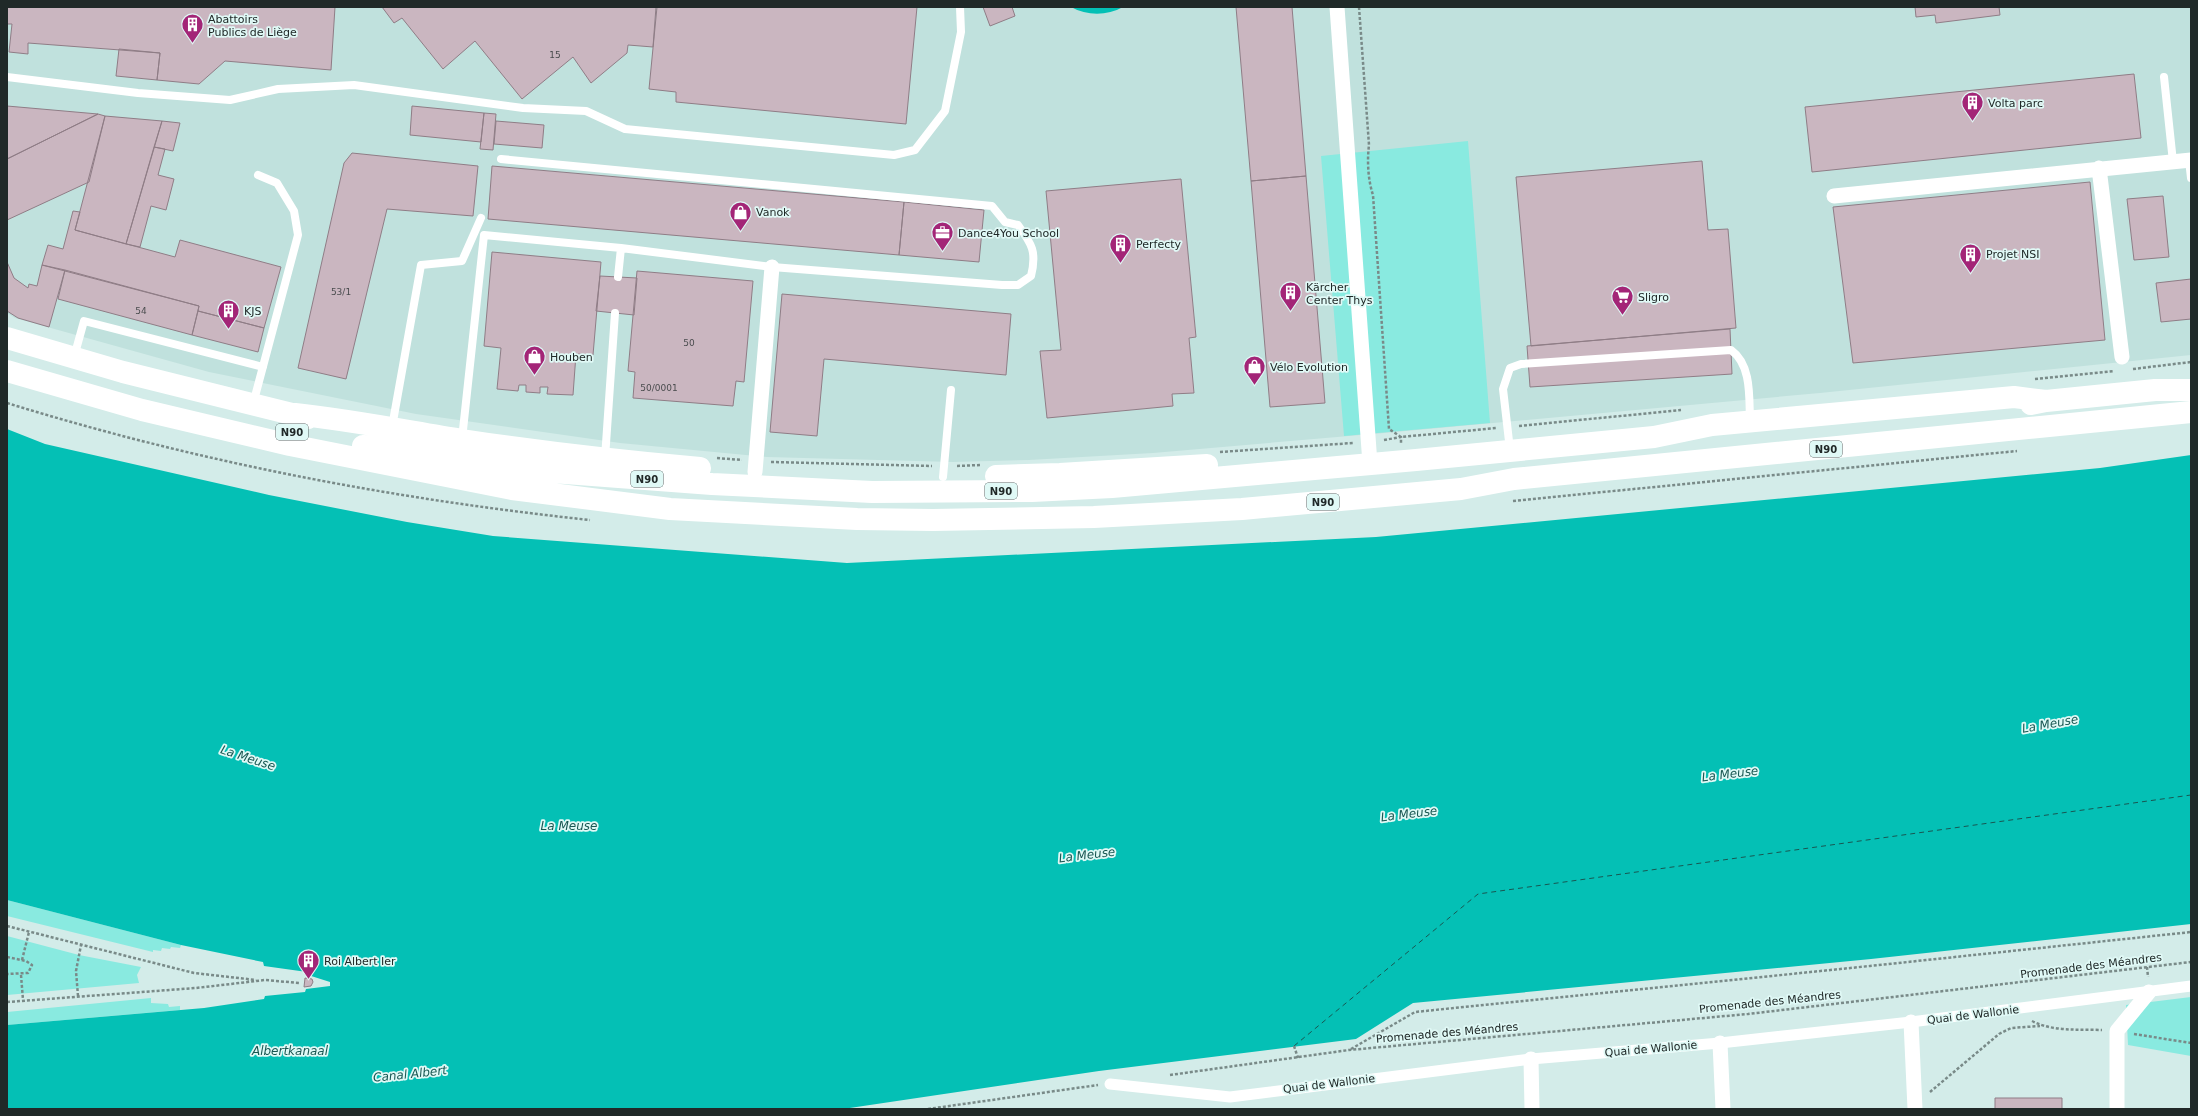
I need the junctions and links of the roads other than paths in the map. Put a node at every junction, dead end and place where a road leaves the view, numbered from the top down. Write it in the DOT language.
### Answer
graph roads {
  1 [pos="960,7"];
  2 [pos="1337,7"];
  3 [pos="7,77"];
  4 [pos="2164,77"];
  5 [pos="501,159"];
  6 [pos="2190,160"];
  7 [pos="2173,162"];
  8 [pos="2099,168"];
  9 [pos="258,175"];
  10 [pos="2191,178"];
  11 [pos="1834,196"];
  12 [pos="481,218"];
  13 [pos="621,248"];
  14 [pos="772,267"];
  15 [pos="618,277"];
  16 [pos="615,313"];
  17 [pos="7,338"];
  18 [pos="7,357"];
  19 [pos="2122,357"];
  20 [pos="74,358"];
  21 [pos="263,367"];
  22 [pos="7,371"];
  23 [pos="2191,379"];
  24 [pos="7,386"];
  25 [pos="951,390"];
  26 [pos="2155,390"];
  27 [pos="2191,390"];
  28 [pos="2046,401"];
  29 [pos="253,405"];
  30 [pos="2191,412"];
  31 [pos="295,414"];
  32 [pos="1750,422"];
  33 [pos="392,428"];
  34 [pos="1654,437"];
  35 [pos="462,440"];
  36 [pos="1510,451"];
  37 [pos="605,459"];
  38 [pos="1370,464"];
  39 [pos="755,466"];
  40 [pos="944,472"];
  41 [pos="1290,472"];
  42 [pos="583,474"];
  43 [pos="475,483"];
  44 [pos="1185,513"];
  45 [pos="2191,986"];
  46 [pos="2149,992"];
  47 [pos="1911,1022"];
  48 [pos="1720,1043"];
  49 [pos="1530,1059"];
  50 [pos="1110,1084"];
  51 [pos="1915,1107"];
  52 [pos="1532,1109"];
  53 [pos="1723,1109"];
  54 [pos="2117,1109"];
  1 -- 3 [label="lane"];
  2 -- 38 [label="street"];
  4 -- 7 [label="lane"];
  5 -- 14 [label="lane"];
  6 -- 7 [label="street"];
  6 -- 10 [label="lane"];
  7 -- 8 [label="street"];
  8 -- 11 [label="street"];
  8 -- 19 [label="street"];
  9 -- 21 [label="lane"];
  12 -- 33 [label="lane"];
  13 -- 14 [label="lane"];
  13 -- 15 [label="lane"];
  13 -- 35 [label="lane"];
  14 -- 39 [label="street"];
  16 -- 37 [label="lane"];
  17 -- 20 [label="main road"];
  18 -- 42 [label="main road, N90"];
  20 -- 21 [label="lane"];
  20 -- 29 [label="main road"];
  21 -- 29 [label="lane"];
  22 -- 43 [label="main road, N90"];
  23 -- 26 [label="main road"];
  24 -- 43 [label="main road"];
  25 -- 40 [label="lane"];
  26 -- 27 [label="main road, N90"];
  26 -- 28 [label="main road, N90"];
  28 -- 32 [label="main road"];
  28 -- 34 [label="main road, N90"];
  29 -- 31 [label="main road"];
  30 -- 44 [label="main road, N90"];
  31 -- 33 [label="main road"];
  31 -- 42 [label="main road"];
  32 -- 34 [label="main road"];
  32 -- 36 [label="lane"];
  33 -- 35 [label="main road"];
  34 -- 36 [label="main road, N90"];
  35 -- 37 [label="main road"];
  36 -- 38 [label="main road, N90"];
  37 -- 39 [label="main road"];
  38 -- 41 [label="main road, N90"];
  38 -- 44 [label="main road"];
  39 -- 40 [label="main road"];
  40 -- 41 [label="main road"];
  41 -- 42 [label="main road, N90"];
  43 -- 44 [label="main road, N90"];
  45 -- 46 [label="street, Quai de Wallonie"];
  46 -- 47 [label="street, Quai de Wallonie"];
  46 -- 54 [label="street"];
  47 -- 48 [label="street, Quai de Wallonie"];
  47 -- 51 [label="street"];
  48 -- 49 [label="street, Quai de Wallonie"];
  48 -- 53 [label="street"];
  49 -- 50 [label="street, Quai de Wallonie"];
  49 -- 52 [label="street"];
}
